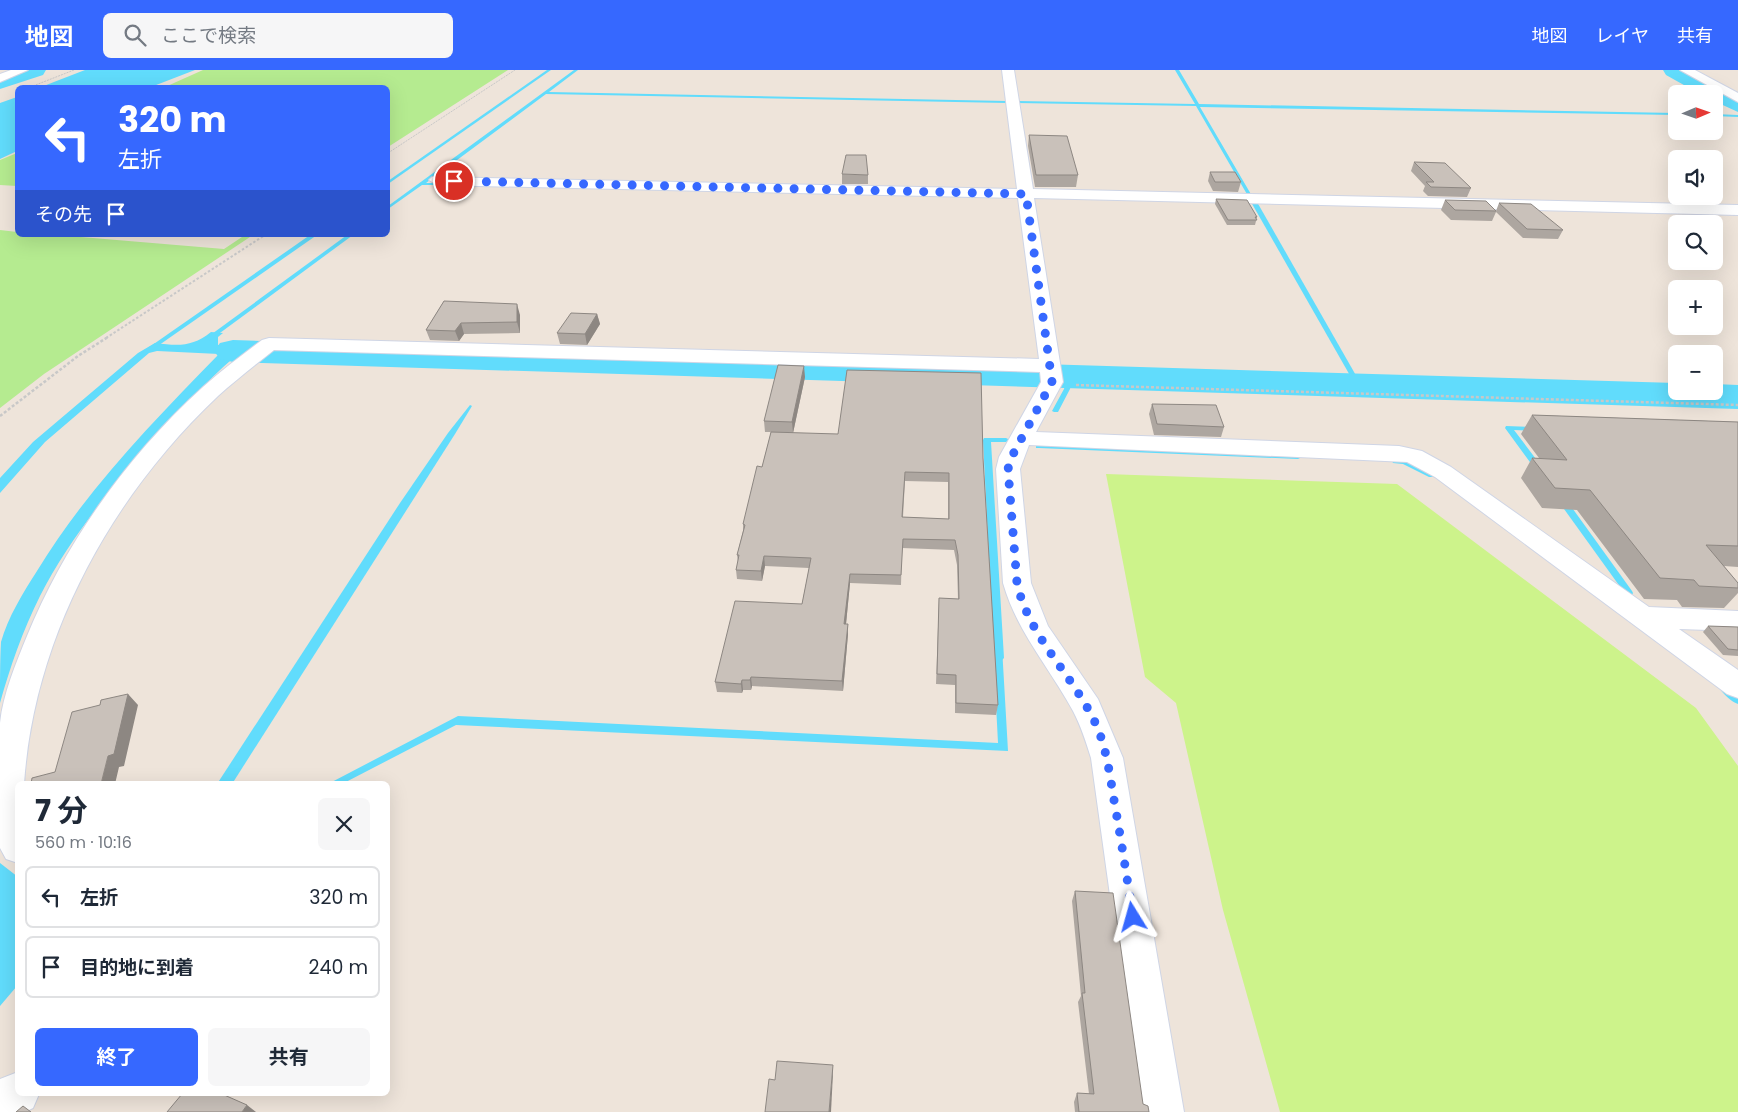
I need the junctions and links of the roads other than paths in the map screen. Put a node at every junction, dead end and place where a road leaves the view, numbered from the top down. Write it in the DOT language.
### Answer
graph roads {
  1 [pos="22,70"];
  2 [pos="1008,70"];
  3 [pos="1686,70"];
  4 [pos="0,78"];
  5 [pos="1738,98"];
  6 [pos="437,180"];
  7 [pos="1026,197"];
  8 [pos="1738,210"];
  9 [pos="1057,376"];
  10 [pos="1021,438"];
  11 [pos="1644,618"];
  12 [pos="1738,621"];
  13 [pos="1738,686"];
  14 [pos="15,842"];
  15 [pos="15,1094"];
  16 [pos="0,1102"];
  17 [pos="1162,1112"];
  1 -- 4 [label="street"];
  2 -- 7 [label="street"];
  3 -- 5 [label="street"];
  6 -- 7 [label="street"];
  7 -- 8 [label="street"];
  7 -- 9 [label="street"];
  9 -- 10 [label="street"];
  9 -- 14 [label="street"];
  10 -- 11 [label="street"];
  10 -- 17 [label="street"];
  11 -- 12 [label="street"];
  11 -- 13 [label="street"];
  15 -- 16 [label="street"];
}
